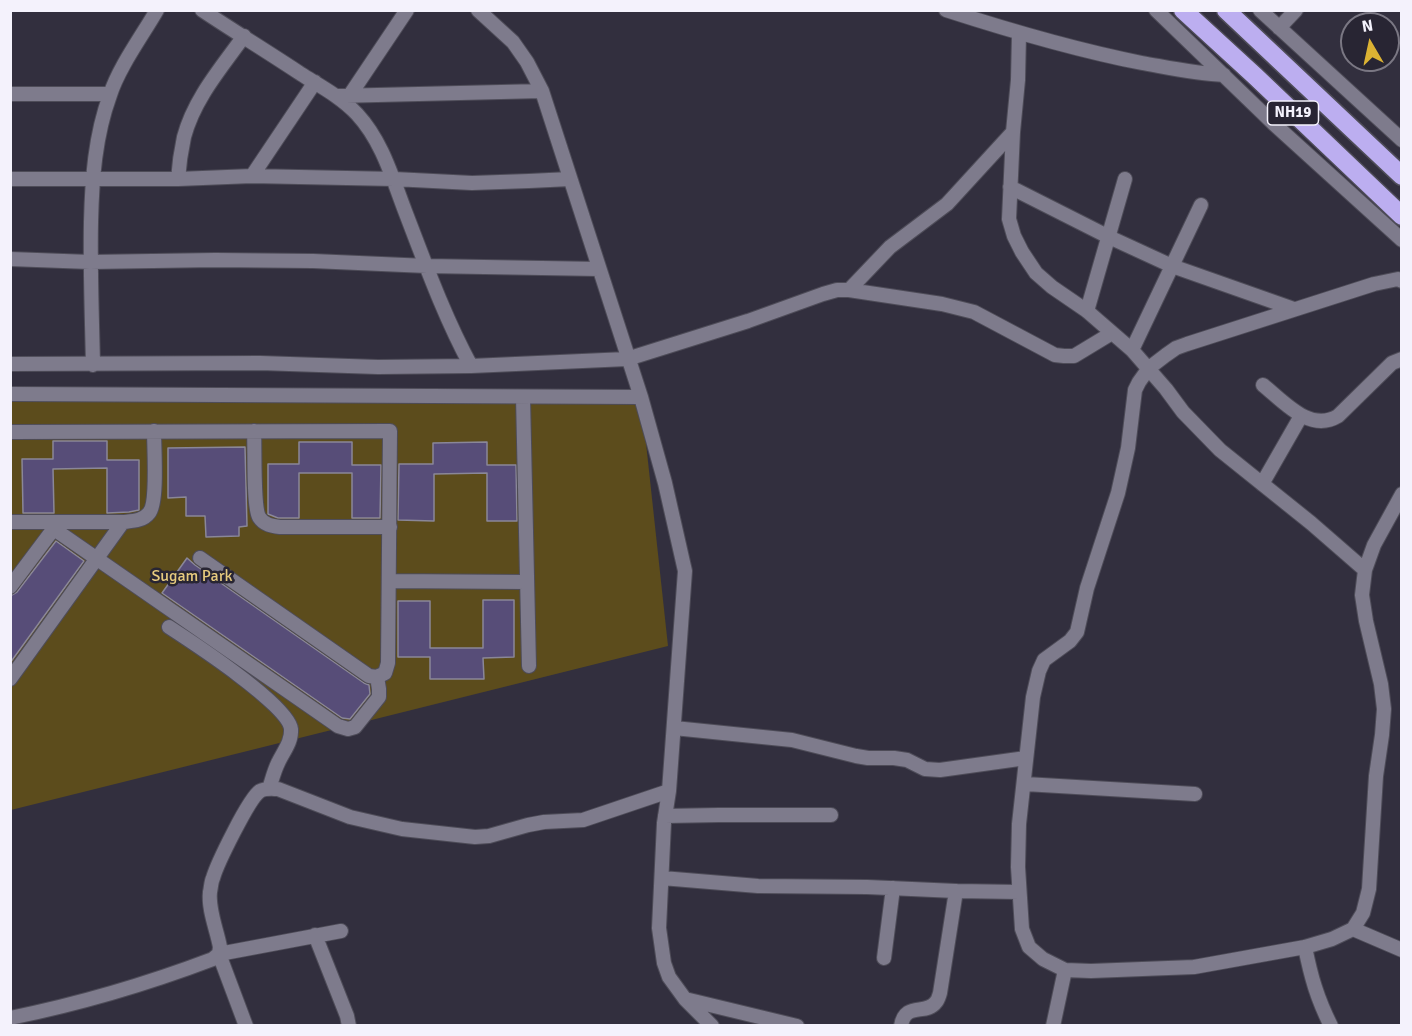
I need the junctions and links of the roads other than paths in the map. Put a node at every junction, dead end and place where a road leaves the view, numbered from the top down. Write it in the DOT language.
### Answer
graph roads {
  1 [pos="157,10"];
  2 [pos="202,10"];
  3 [pos="407,10"];
  4 [pos="478,10"];
  5 [pos="946,10"];
  6 [pos="1156,10"];
  7 [pos="1183,10"];
  8 [pos="1226,10"];
  9 [pos="1260,10"];
  10 [pos="1296,10"];
  11 [pos="1280,28"];
  12 [pos="1019,34"];
  13 [pos="244,36"];
  14 [pos="1224,75"];
  15 [pos="315,82"];
  16 [pos="543,91"];
  17 [pos="10,94"];
  18 [pos="110,94"];
  19 [pos="343,96"];
  20 [pos="1014,132"];
  21 [pos="1401,140"];
  22 [pos="252,176"];
  23 [pos="1401,176"];
  24 [pos="10,179"];
  25 [pos="92,179"];
  26 [pos="178,179"];
  27 [pos="394,179"];
  28 [pos="570,179"];
  29 [pos="1125,179"];
  30 [pos="1011,187"];
  31 [pos="1201,205"];
  32 [pos="1401,216"];
  33 [pos="1108,237"];
  34 [pos="1401,240"];
  35 [pos="10,259"];
  36 [pos="90,262"];
  37 [pos="427,266"];
  38 [pos="1173,266"];
  39 [pos="599,269"];
  40 [pos="1401,281"];
  41 [pos="849,290"];
  42 [pos="1294,309"];
  43 [pos="1087,311"];
  44 [pos="1112,333"];
  45 [pos="1132,350"];
  46 [pos="627,359"];
  47 [pos="1401,359"];
  48 [pos="10,364"];
  49 [pos="93,365"];
  50 [pos="471,366"];
  51 [pos="1149,368"];
  52 [pos="1263,386"];
  53 [pos="10,394"];
  54 [pos="523,397"];
  55 [pos="641,398"];
  56 [pos="1300,416"];
  57 [pos="154,431"];
  58 [pos="254,431"];
  59 [pos="10,432"];
  60 [pos="1262,484"];
  61 [pos="1401,494"];
  62 [pos="10,522"];
  63 [pos="123,522"];
  64 [pos="56,525"];
  65 [pos="390,527"];
  66 [pos="200,558"];
  67 [pos="97,559"];
  68 [pos="1365,570"];
  69 [pos="389,581"];
  70 [pos="527,582"];
  71 [pos="10,587"];
  72 [pos="169,627"];
  73 [pos="529,666"];
  74 [pos="377,677"];
  75 [pos="10,679"];
  76 [pos="674,728"];
  77 [pos="1026,758"];
  78 [pos="1025,784"];
  79 [pos="269,789"];
  80 [pos="669,791"];
  81 [pos="1195,794"];
  82 [pos="831,815"];
  83 [pos="665,816"];
  84 [pos="662,878"];
  85 [pos="893,888"];
  86 [pos="956,891"];
  87 [pos="1018,892"];
  88 [pos="1353,929"];
  89 [pos="341,931"];
  90 [pos="315,936"];
  91 [pos="1305,947"];
  92 [pos="1401,950"];
  93 [pos="219,954"];
  94 [pos="884,958"];
  95 [pos="1065,970"];
  96 [pos="685,999"];
  97 [pos="28,1014"];
  98 [pos="10,1018"];
  99 [pos="38,1026"];
  100 [pos="246,1026"];
  101 [pos="349,1026"];
  102 [pos="712,1026"];
  103 [pos="797,1026"];
  104 [pos="901,1026"];
  105 [pos="1053,1026"];
  106 [pos="1331,1026"];
  1 -- 18 [label="street"];
  2 -- 13 [label="street"];
  3 -- 19 [label="street"];
  4 -- 16 [label="street"];
  5 -- 12 [label="street"];
  6 -- 14 [label="street"];
  7 -- 32 [label="highway, NH19"];
  8 -- 23 [label="highway, NH19"];
  9 -- 11 [label="street"];
  10 -- 11 [label="street"];
  11 -- 21 [label="street"];
  12 -- 14 [label="street"];
  12 -- 20 [label="street"];
  13 -- 15 [label="street"];
  13 -- 26 [label="street"];
  14 -- 34 [label="street"];
  15 -- 19 [label="street"];
  15 -- 22 [label="street"];
  16 -- 19 [label="street"];
  16 -- 28 [label="street"];
  17 -- 18 [label="street"];
  18 -- 25 [label="street"];
  19 -- 27 [label="street"];
  20 -- 30 [label="street"];
  20 -- 41 [label="street"];
  22 -- 26 [label="street"];
  22 -- 27 [label="street"];
  24 -- 25 [label="street"];
  25 -- 26 [label="street"];
  25 -- 36 [label="street"];
  27 -- 28 [label="street"];
  27 -- 37 [label="street"];
  28 -- 39 [label="street"];
  29 -- 33 [label="street"];
  30 -- 33 [label="street"];
  30 -- 43 [label="street"];
  31 -- 38 [label="street"];
  33 -- 38 [label="street"];
  33 -- 43 [label="street"];
  35 -- 36 [label="street"];
  36 -- 37 [label="street"];
  36 -- 49 [label="street"];
  37 -- 39 [label="street"];
  37 -- 50 [label="street"];
  38 -- 42 [label="street"];
  38 -- 45 [label="street"];
  39 -- 46 [label="street"];
  40 -- 42 [label="street"];
  41 -- 44 [label="street"];
  41 -- 46 [label="street"];
  42 -- 51 [label="street"];
  43 -- 44 [label="street"];
  44 -- 45 [label="street"];
  45 -- 51 [label="street"];
  46 -- 50 [label="street"];
  46 -- 55 [label="street"];
  47 -- 56 [label="street"];
  48 -- 49 [label="street"];
  49 -- 50 [label="street"];
  51 -- 60 [label="street"];
  51 -- 77 [label="street"];
  52 -- 56 [label="street"];
  53 -- 54 [label="street"];
  54 -- 55 [label="street"];
  54 -- 70 [label="street"];
  55 -- 76 [label="street"];
  56 -- 60 [label="street"];
  57 -- 58 [label="street"];
  57 -- 59 [label="street"];
  57 -- 63 [label="street"];
  58 -- 65 [label="street"];
  58 -- 65 [label="street"];
  60 -- 68 [label="street"];
  61 -- 68 [label="street"];
  62 -- 64 [label="street"];
  63 -- 64 [label="street"];
  63 -- 67 [label="street"];
  64 -- 67 [label="street"];
  64 -- 71 [label="street"];
  65 -- 69 [label="street"];
  66 -- 74 [label="street"];
  67 -- 74 [label="street"];
  67 -- 75 [label="street"];
  68 -- 88 [label="street"];
  69 -- 70 [label="street"];
  69 -- 74 [label="street"];
  70 -- 73 [label="street"];
  72 -- 79 [label="street"];
  76 -- 77 [label="street"];
  76 -- 80 [label="street"];
  77 -- 78 [label="street"];
  78 -- 81 [label="street"];
  78 -- 87 [label="street"];
  79 -- 80 [label="street"];
  79 -- 93 [label="street"];
  80 -- 83 [label="street"];
  82 -- 83 [label="street"];
  83 -- 84 [label="street"];
  84 -- 85 [label="street"];
  84 -- 96 [label="street"];
  85 -- 86 [label="street"];
  85 -- 94 [label="street"];
  86 -- 87 [label="street"];
  86 -- 104 [label="street"];
  87 -- 95 [label="street"];
  88 -- 91 [label="street"];
  88 -- 92 [label="street"];
  89 -- 90 [label="street"];
  90 -- 93 [label="street"];
  90 -- 101 [label="street"];
  91 -- 95 [label="street"];
  91 -- 106 [label="street"];
  93 -- 97 [label="street"];
  93 -- 100 [label="street"];
  95 -- 105 [label="street"];
  96 -- 102 [label="street"];
  96 -- 103 [label="street"];
  97 -- 98 [label="street"];
  97 -- 99 [label="street"];
}
